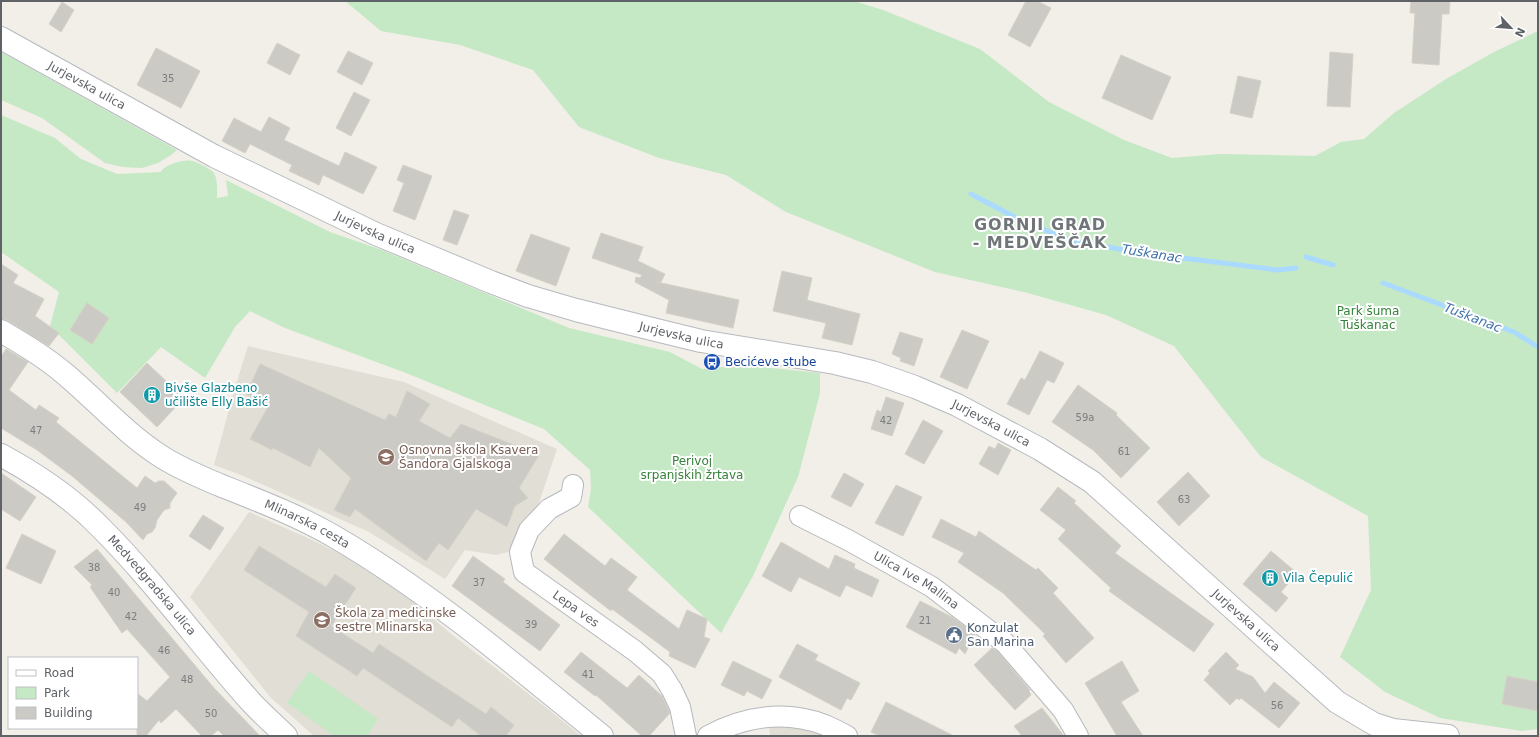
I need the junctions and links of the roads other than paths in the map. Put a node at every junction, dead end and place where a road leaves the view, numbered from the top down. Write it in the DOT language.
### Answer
graph roads {
  1 [pos="1,38"];
  2 [pos="1,331"];
  3 [pos="1,455"];
  4 [pos="572,485"];
  5 [pos="800,516"];
  6 [pos="286,736"];
  7 [pos="602,736"];
  8 [pos="686,736"];
  9 [pos="708,736"];
  10 [pos="847,736"];
  11 [pos="1078,736"];
  12 [pos="1448,736"];
  1 -- 12 [label="street, Jurjevska ulica"];
  2 -- 7 [label="street, Mlinarska cesta"];
  3 -- 6 [label="street, Medvedgradska ulica"];
  4 -- 8 [label="street, Lepa ves"];
  5 -- 11 [label="street, Ulica Ive Mallina"];
  9 -- 10 [label="street"];
}
